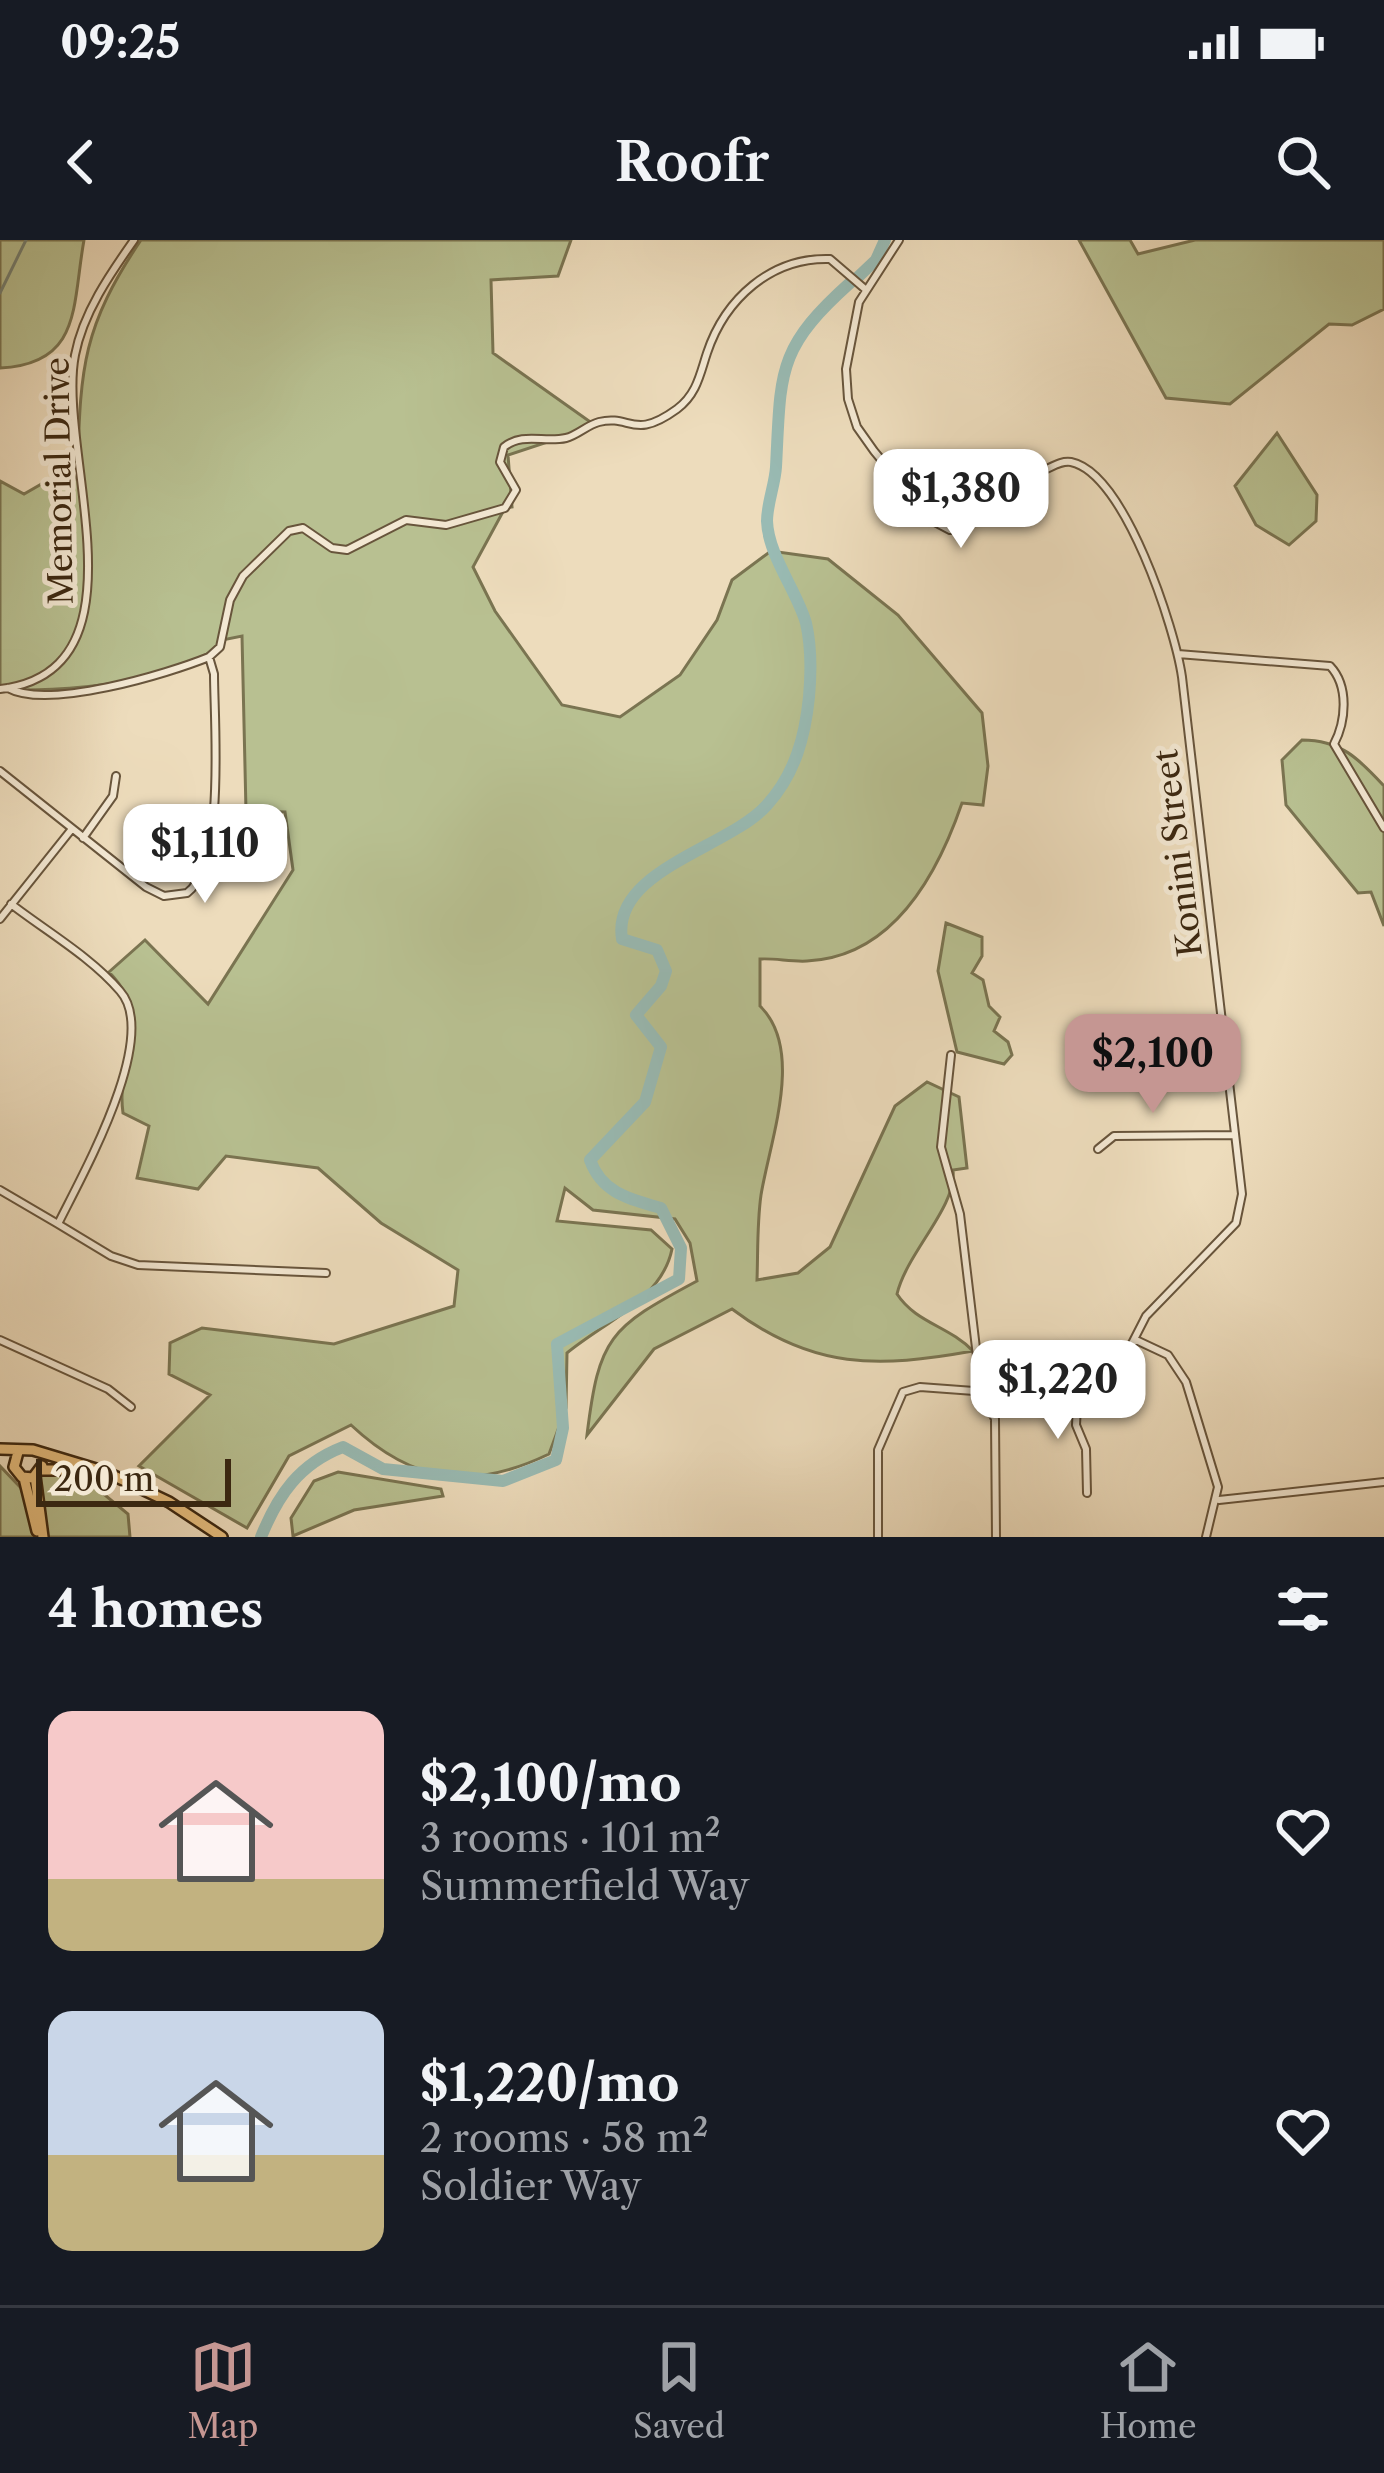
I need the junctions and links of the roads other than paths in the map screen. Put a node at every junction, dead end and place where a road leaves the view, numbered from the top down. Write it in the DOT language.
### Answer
graph roads {
  1 [pos="134,240"];
  2 [pos="899,240"];
  3 [pos="865,289"];
  4 [pos="1178,653"];
  5 [pos="209,657"];
  6 [pos="38,676"];
  7 [pos="4,688"];
  8 [pos="39,693"];
  9 [pos="0,771"];
  10 [pos="116,776"];
  11 [pos="1384,828"];
  12 [pos="70,830"];
  13 [pos="83,838"];
  14 [pos="11,904"];
  15 [pos="0,919"];
  16 [pos="950,1055"];
  17 [pos="1235,1135"];
  18 [pos="1098,1149"];
  19 [pos="0,1190"];
  20 [pos="58,1224"];
  21 [pos="326,1273"];
  22 [pos="0,1340"];
  23 [pos="1135,1340"];
  24 [pos="1078,1385"];
  25 [pos="985,1395"];
  26 [pos="131,1407"];
  27 [pos="19,1452"];
  28 [pos="0,1454"];
  29 [pos="40,1455"];
  30 [pos="14,1468"];
  31 [pos="34,1475"];
  32 [pos="115,1478"];
  33 [pos="1384,1482"];
  34 [pos="1087,1493"];
  35 [pos="1219,1500"];
  36 [pos="41,1537"];
  37 [pos="222,1537"];
  38 [pos="878,1537"];
  39 [pos="996,1537"];
  40 [pos="1206,1537"];
  1 -- 6 [label="street, Memorial Drive"];
  2 -- 3 [label="street"];
  3 -- 4 [label="street, Konini Street"];
  3 -- 5 [label="street"];
  4 -- 11 [label="street"];
  4 -- 17 [label="street, Konini Street"];
  5 -- 8 [label="street"];
  5 -- 13 [label="street"];
  6 -- 7 [label="street, Memorial Drive"];
  6 -- 8 [label="street"];
  7 -- 8 [label="street"];
  9 -- 12 [label="street"];
  10 -- 13 [label="street"];
  12 -- 13 [label="street"];
  12 -- 14 [label="street"];
  14 -- 15 [label="street"];
  14 -- 20 [label="street"];
  16 -- 25 [label="street"];
  17 -- 18 [label="street"];
  17 -- 23 [label="street, Konini Street"];
  19 -- 20 [label="street"];
  20 -- 21 [label="street"];
  22 -- 26 [label="street"];
  23 -- 24 [label="street, Konini Street"];
  23 -- 35 [label="street"];
  24 -- 25 [label="street, Konini Street"];
  24 -- 34 [label="street"];
  25 -- 38 [label="street, Konini Street"];
  25 -- 39 [label="street"];
  27 -- 28 [label="main road"];
  27 -- 29 [label="main road"];
  27 -- 30 [label="main road"];
  28 -- 30 [label="main road"];
  29 -- 31 [label="main road"];
  29 -- 32 [label="main road"];
  30 -- 31 [label="main road"];
  31 -- 32 [label="main road"];
  31 -- 36 [label="main road"];
  32 -- 37 [label="main road"];
  33 -- 35 [label="street"];
  35 -- 40 [label="street"];
}
